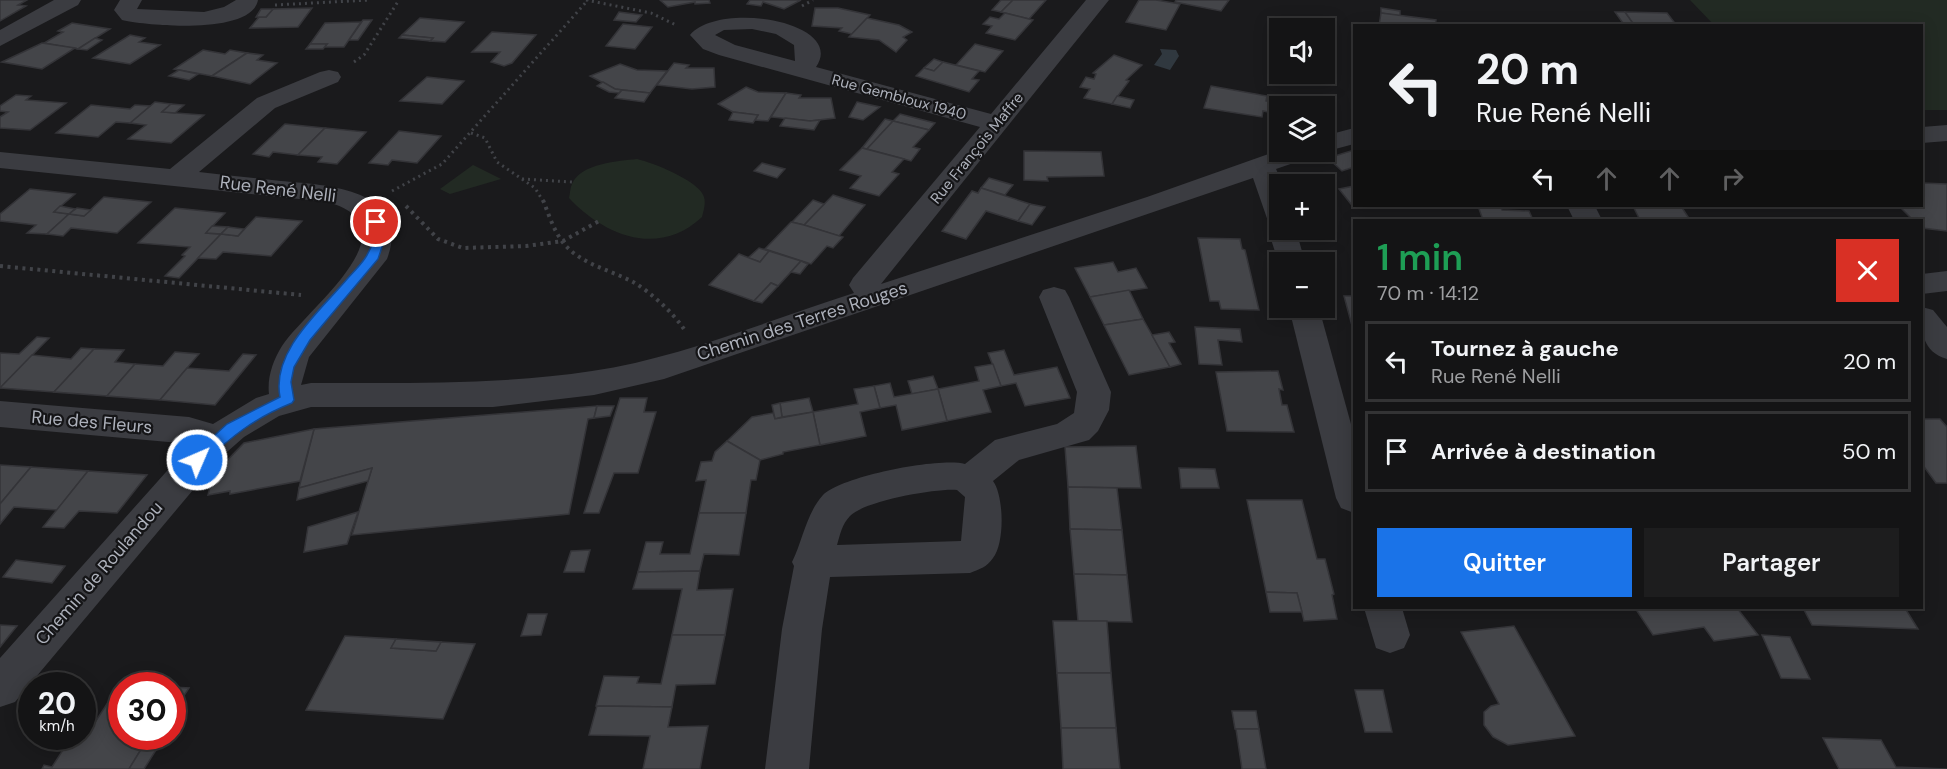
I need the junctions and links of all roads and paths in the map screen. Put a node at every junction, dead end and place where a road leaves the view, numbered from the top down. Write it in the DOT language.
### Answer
graph roads {
  1 [pos="70,0"];
  2 [pos="130,0"];
  3 [pos="370,0"];
  4 [pos="399,0"];
  5 [pos="587,0"];
  6 [pos="1098,0"];
  7 [pos="345,1"];
  8 [pos="246,3"];
  9 [pos="704,30"];
  10 [pos="0,39"];
  11 [pos="801,70"];
  12 [pos="330,77"];
  13 [pos="998,124"];
  14 [pos="471,133"];
  15 [pos="1947,133"];
  16 [pos="1923,135"];
  17 [pos="1353,136"];
  18 [pos="1335,141"];
  19 [pos="0,160"];
  20 [pos="1271,162"];
  21 [pos="1257,167"];
  22 [pos="177,178"];
  23 [pos="522,179"];
  24 [pos="572,182"];
  25 [pos="1269,183"];
  26 [pos="367,210"];
  27 [pos="599,220"];
  28 [pos="563,241"];
  29 [pos="0,266"];
  30 [pos="1947,281"];
  31 [pos="1923,284"];
  32 [pos="310,296"];
  33 [pos="1053,297"];
  34 [pos="872,298"];
  35 [pos="1307,318"];
  36 [pos="1923,319"];
  37 [pos="1947,348"];
  38 [pos="697,356"];
  39 [pos="287,400"];
  40 [pos="0,414"];
  41 [pos="218,439"];
  42 [pos="970,480"];
  43 [pos="1353,494"];
  44 [pos="811,562"];
  45 [pos="0,688"];
  46 [pos="786,769"];
  1 -- 10 [label="street"];
  2 -- 8 [label="street"];
  3 -- 7 [label="path"];
  4 -- 12 [label="path"];
  5 -- 9 [label="path"];
  5 -- 14 [label="path"];
  6 -- 13 [label="street, Rue François Maffre"];
  7 -- 8 [label="path"];
  9 -- 11 [label="street, Rue Gembloux 1940"];
  9 -- 11 [label="street"];
  11 -- 13 [label="street, Rue Gembloux 1940"];
  12 -- 22 [label="street, Rue René Nelli"];
  13 -- 34 [label="street, Rue François Maffre"];
  14 -- 23 [label="path"];
  14 -- 26 [label="path"];
  15 -- 16 [label="street"];
  17 -- 18 [label="street"];
  19 -- 22 [label="street, Rue René Nelli"];
  20 -- 21 [label="street, Chemin des Terres Rouges"];
  21 -- 25 [label="street"];
  21 -- 34 [label="street, Chemin des Terres Rouges"];
  22 -- 26 [label="street, Rue René Nelli"];
  23 -- 24 [label="path"];
  23 -- 28 [label="path"];
  26 -- 28 [label="path"];
  26 -- 39 [label="street"];
  27 -- 28 [label="path"];
  28 -- 38 [label="path"];
  29 -- 32 [label="path"];
  30 -- 31 [label="street"];
  33 -- 42 [label="street"];
  34 -- 38 [label="street, Chemin des Terres Rouges"];
  35 -- 43 [label="street"];
  36 -- 37 [label="street"];
  38 -- 39 [label="street, Chemin des Terres Rouges"];
  39 -- 41 [label="street, Chemin de Roulandou"];
  40 -- 41 [label="street, Rue des Fleurs"];
  41 -- 45 [label="street, Chemin de Roulandou"];
  42 -- 44 [label="street"];
  42 -- 44 [label="street"];
  44 -- 46 [label="street"];
}
